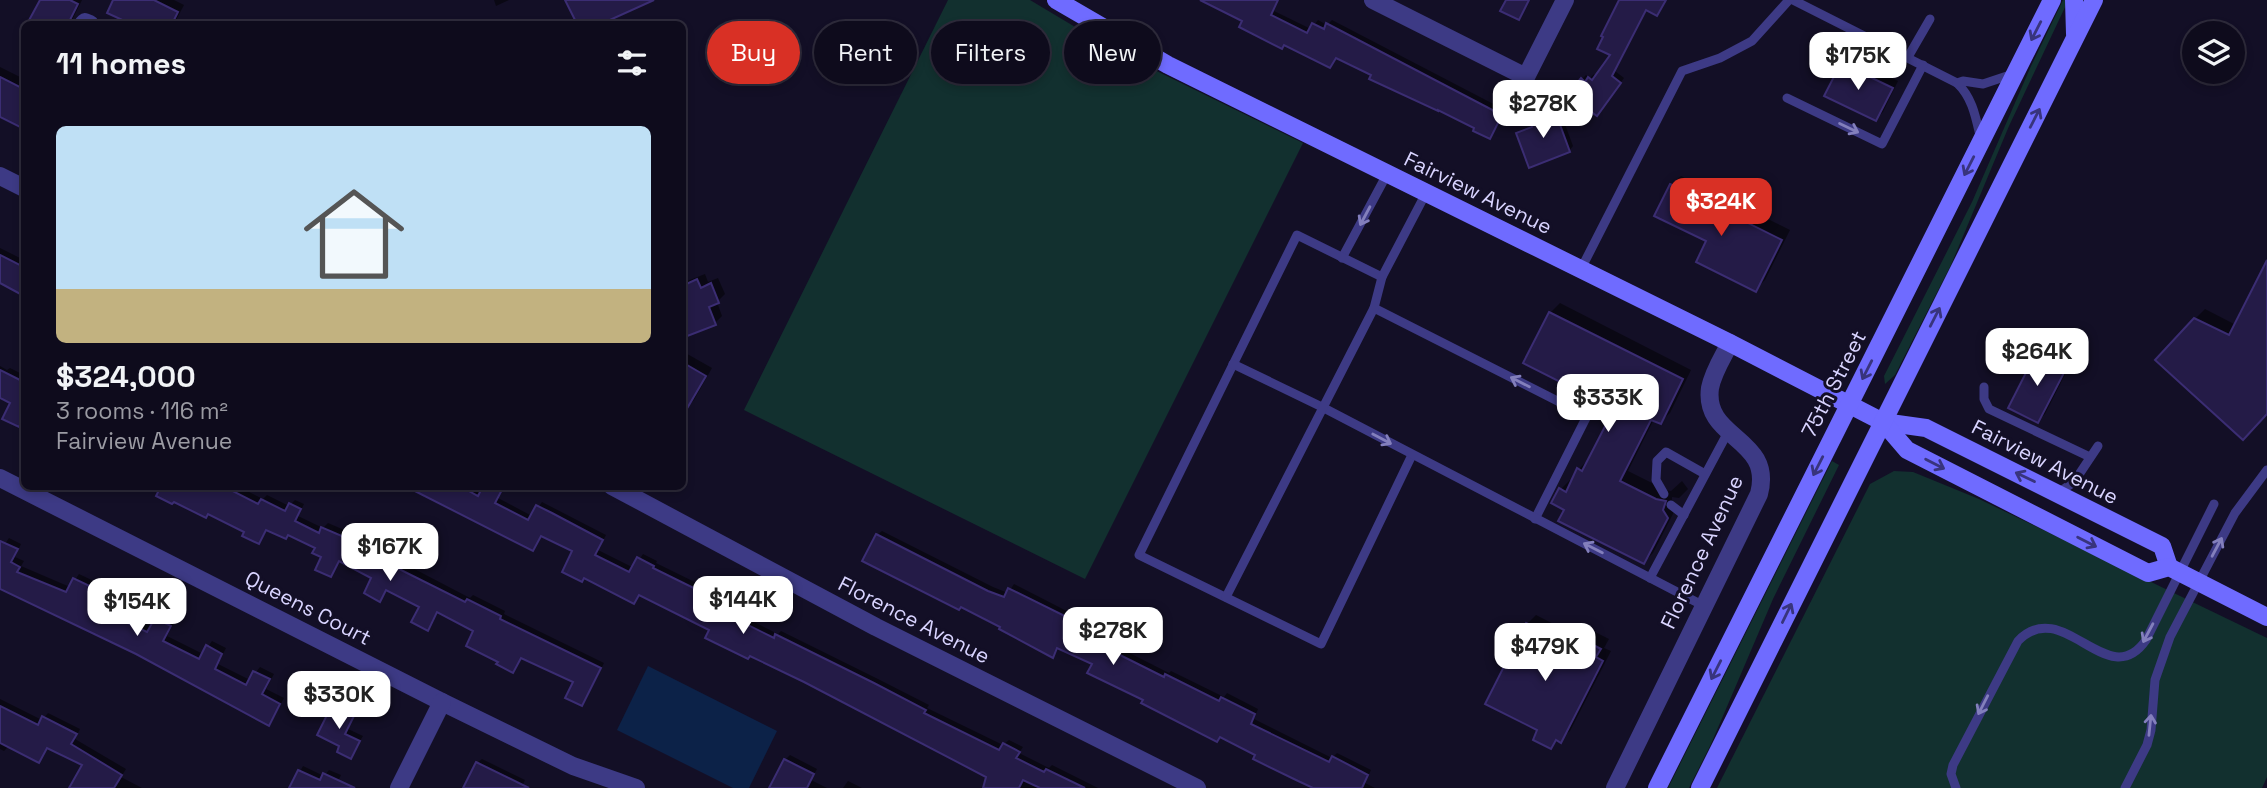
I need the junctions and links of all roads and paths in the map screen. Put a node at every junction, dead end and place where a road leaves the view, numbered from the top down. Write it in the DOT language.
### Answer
graph roads {
  1 [pos="1056,0"];
  2 [pos="1373,0"];
  3 [pos="1565,0"];
  4 [pos="1791,0"];
  5 [pos="2052,0"];
  6 [pos="2074,0"];
  7 [pos="2094,0"];
  8 [pos="1075,5"];
  9 [pos="1930,19"];
  10 [pos="2075,37"];
  11 [pos="1908,57"];
  12 [pos="1923,65"];
  13 [pos="2015,73"];
  14 [pos="1957,83"];
  15 [pos="1787,98"];
  16 [pos="1981,141"];
  17 [pos="1387,174"];
  18 [pos="0,176"];
  19 [pos="21,186"];
  20 [pos="1426,193"];
  21 [pos="1342,258"];
  22 [pos="1581,269"];
  23 [pos="1381,277"];
  24 [pos="1374,308"];
  25 [pos="1730,343"];
  26 [pos="1233,364"];
  27 [pos="1984,387"];
  28 [pos="1849,405"];
  29 [pos="1322,407"];
  30 [pos="1883,422"];
  31 [pos="1728,432"];
  32 [pos="2098,446"];
  33 [pos="1412,455"];
  34 [pos="2089,459"];
  35 [pos="2267,470"];
  36 [pos="1705,474"];
  37 [pos="0,478"];
  38 [pos="21,489"];
  39 [pos="24,490"];
  40 [pos="619,490"];
  41 [pos="1664,494"];
  42 [pos="2058,494"];
  43 [pos="2214,504"];
  44 [pos="1671,505"];
  45 [pos="1684,515"];
  46 [pos="1535,519"];
  47 [pos="2174,570"];
  48 [pos="1650,578"];
  49 [pos="2199,582"];
  50 [pos="1226,597"];
  51 [pos="1704,606"];
  52 [pos="2267,617"];
  53 [pos="442,702"];
  54 [pos="399,788"];
  55 [pos="636,788"];
  56 [pos="1197,788"];
  57 [pos="1615,788"];
  58 [pos="1657,788"];
  59 [pos="1700,788"];
  60 [pos="1956,788"];
  61 [pos="2125,788"];
  1 -- 8 [label="main road, Fairview Avenue"];
  2 -- 3 [label="street"];
  4 -- 11 [label="lane"];
  4 -- 22 [label="lane"];
  5 -- 13 [label="main road, 75th Street, one-way"];
  6 -- 10 [label="main road"];
  7 -- 10 [label="main road"];
  8 -- 17 [label="main road, Fairview Avenue"];
  9 -- 11 [label="lane"];
  30 -- 10 [label="main road, one-way"];
  11 -- 12 [label="lane"];
  12 -- 14 [label="lane"];
  15 -- 12 [label="lane, one-way"];
  13 -- 14 [label="lane"];
  13 -- 16 [label="main road, 75th Street"];
  14 -- 16 [label="lane"];
  16 -- 28 [label="main road, 75th Street, one-way"];
  17 -- 20 [label="main road, Fairview Avenue"];
  17 -- 21 [label="lane, one-way"];
  18 -- 19 [label="street"];
  20 -- 22 [label="main road, Fairview Avenue"];
  20 -- 23 [label="lane"];
  21 -- 23 [label="lane"];
  21 -- 26 [label="lane"];
  22 -- 25 [label="main road, Fairview Avenue"];
  23 -- 24 [label="lane"];
  24 -- 29 [label="lane"];
  46 -- 24 [label="lane, one-way"];
  25 -- 28 [label="main road, Fairview Avenue"];
  25 -- 31 [label="street, Florence Avenue"];
  26 -- 29 [label="lane"];
  26 -- 50 [label="lane"];
  27 -- 34 [label="lane"];
  28 -- 30 [label="main road, Fairview Avenue"];
  28 -- 58 [label="main road, 75th Street, one-way"];
  29 -- 33 [label="lane, one-way"];
  29 -- 50 [label="lane"];
  42 -- 30 [label="main road, Fairview Avenue, one-way"];
  30 -- 47 [label="main road, Fairview Avenue, one-way"];
  59 -- 30 [label="main road, one-way"];
  31 -- 36 [label="lane"];
  31 -- 51 [label="street, Florence Avenue"];
  32 -- 34 [label="lane"];
  33 -- 46 [label="lane"];
  33 -- 50 [label="lane"];
  34 -- 42 [label="lane"];
  49 -- 35 [label="lane, one-way"];
  36 -- 41 [label="lane"];
  36 -- 45 [label="lane"];
  37 -- 38 [label="street, Queens Court"];
  39 -- 53 [label="street, Queens Court"];
  40 -- 56 [label="street, Florence Avenue"];
  42 -- 47 [label="main road, Fairview Avenue"];
  43 -- 47 [label="lane"];
  44 -- 45 [label="lane"];
  45 -- 48 [label="lane"];
  48 -- 46 [label="lane, one-way"];
  47 -- 49 [label="main road, Fairview Avenue"];
  47 -- 60 [label="lane, one-way"];
  48 -- 51 [label="lane"];
  49 -- 52 [label="main road, Fairview Avenue"];
  61 -- 49 [label="lane, one-way"];
  51 -- 57 [label="street, Florence Avenue"];
  53 -- 54 [label="street"];
  53 -- 55 [label="street, Queens Court"];
}
